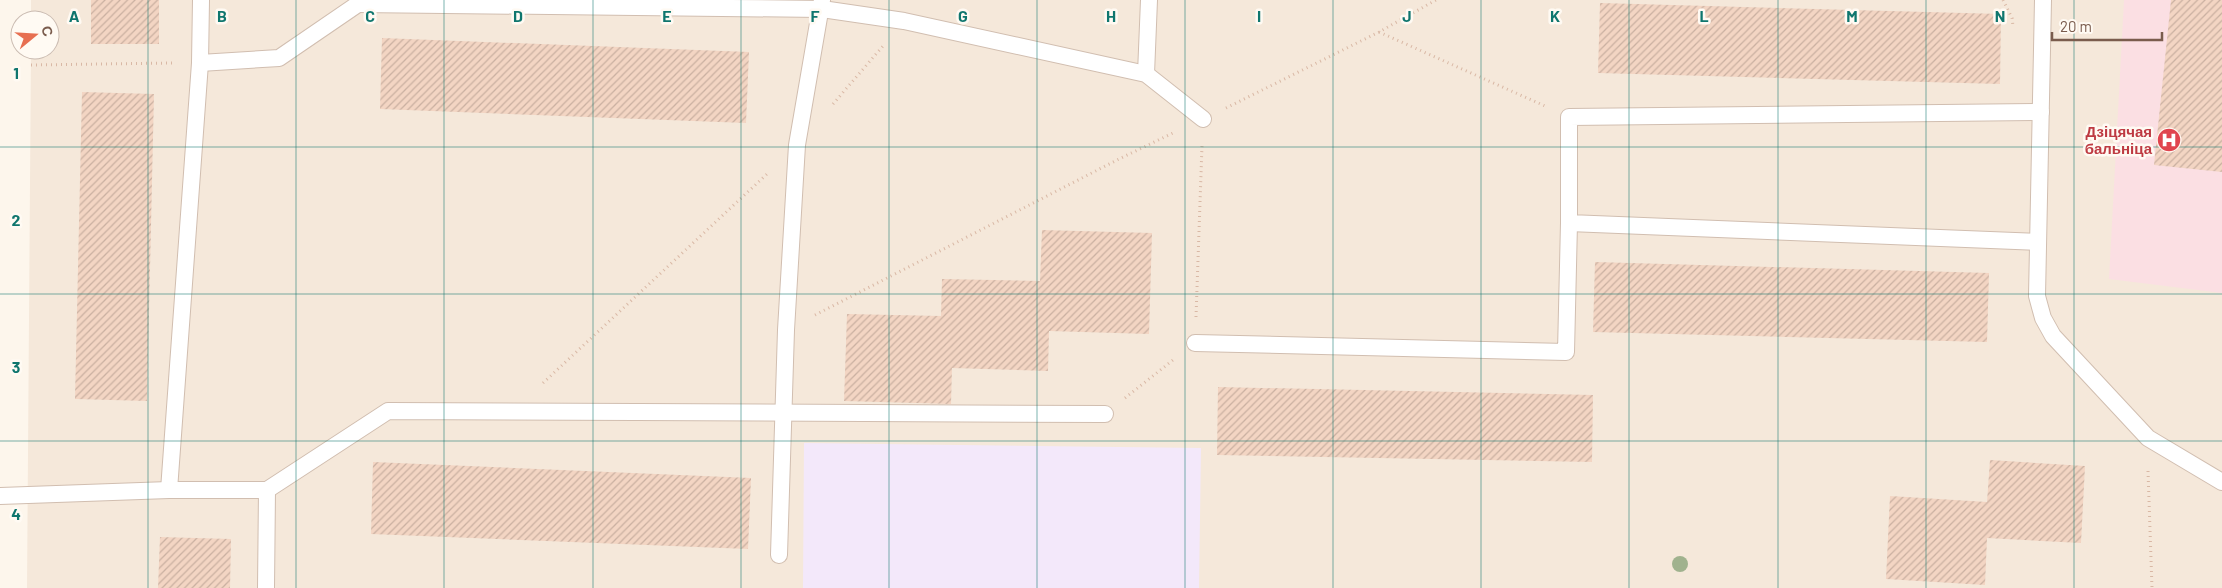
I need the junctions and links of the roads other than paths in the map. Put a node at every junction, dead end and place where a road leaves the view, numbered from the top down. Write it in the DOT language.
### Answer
graph roads {
  1 [pos="201,0"];
  2 [pos="1149,0"];
  3 [pos="2043,0"];
  4 [pos="358,2"];
  5 [pos="822,4"];
  6 [pos="200,63"];
  7 [pos="1146,74"];
  8 [pos="2041,112"];
  9 [pos="1203,119"];
  10 [pos="1568,223"];
  11 [pos="2038,242"];
  12 [pos="1195,343"];
  13 [pos="784,414"];
  14 [pos="1105,414"];
  15 [pos="2222,482"];
  16 [pos="169,490"];
  17 [pos="267,490"];
  18 [pos="0,496"];
  19 [pos="779,555"];
  20 [pos="266,588"];
  1 -- 6 [label="lane"];
  2 -- 7 [label="lane"];
  3 -- 8 [label="lane"];
  4 -- 5 [label="lane"];
  4 -- 6 [label="lane"];
  5 -- 7 [label="lane"];
  5 -- 13 [label="lane"];
  6 -- 16 [label="lane"];
  7 -- 9 [label="lane"];
  8 -- 10 [label="lane"];
  8 -- 11 [label="lane"];
  10 -- 11 [label="lane"];
  10 -- 12 [label="lane"];
  11 -- 15 [label="lane"];
  13 -- 14 [label="lane"];
  13 -- 17 [label="lane"];
  13 -- 19 [label="lane"];
  16 -- 17 [label="lane"];
  16 -- 18 [label="lane"];
  17 -- 20 [label="lane"];
}
